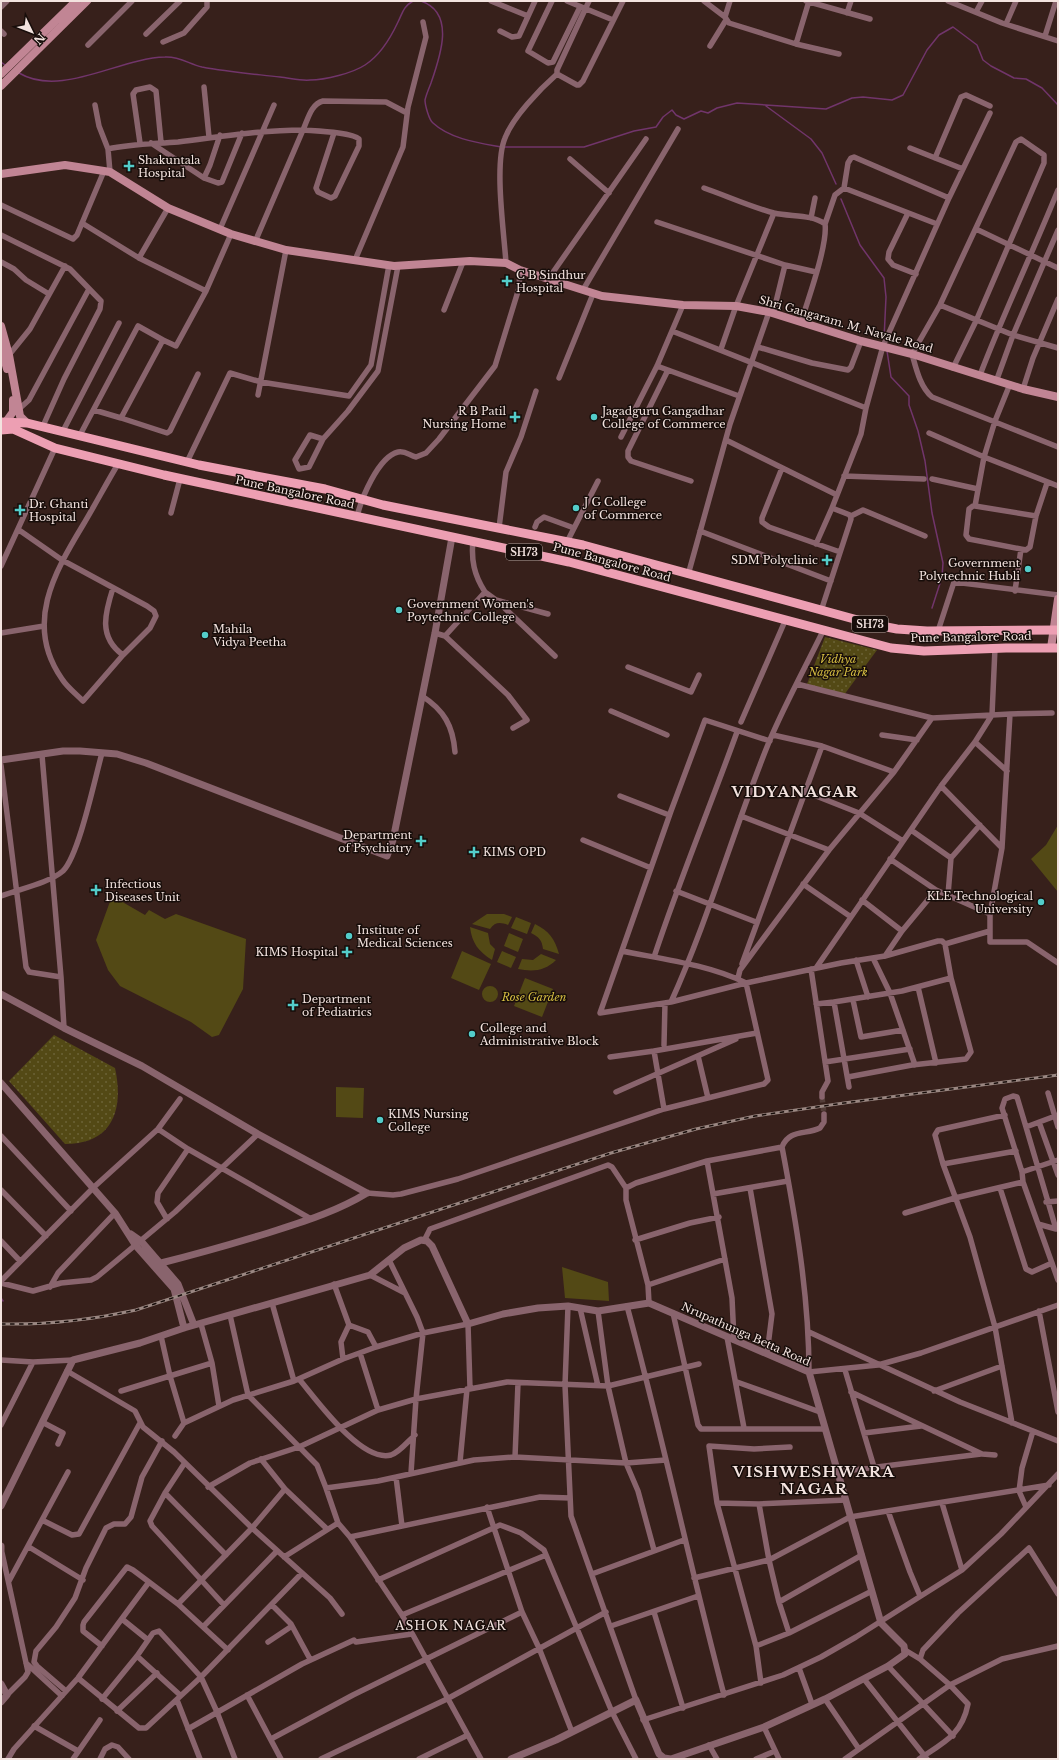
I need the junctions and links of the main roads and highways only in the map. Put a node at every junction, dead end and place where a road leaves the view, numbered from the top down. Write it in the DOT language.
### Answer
graph roads {
  1 [pos="76,1"];
  2 [pos="87,1"];
  3 [pos="19,62"];
  4 [pos="1,74"];
  5 [pos="1,86"];
  6 [pos="1,174"];
  7 [pos="1,326"];
  8 [pos="1,348"];
  9 [pos="1058,397"];
  10 [pos="17,405"];
  11 [pos="27,423"];
  12 [pos="7,426"];
  13 [pos="1058,599"];
  14 [pos="1056,630"];
  15 [pos="1055,648"];
  1 -- 3 [label="main road"];
  2 -- 3 [label="main road"];
  3 -- 4 [label="main road"];
  3 -- 5 [label="main road"];
  6 -- 9 [label="main road, Shri Gangaram. M. Navale Road"];
  7 -- 10 [label="main road"];
  8 -- 10 [label="main road"];
  10 -- 11 [label="main road"];
  10 -- 12 [label="main road"];
  11 -- 12 [label="main road, Pune Bangalore Road / SH73"];
  11 -- 14 [label="main road, Pune Bangalore Road / SH73"];
  12 -- 15 [label="main road, Pune Bangalore Road / SH73"];
  13 -- 14 [label="main road"];
  14 -- 15 [label="main road"];
}
